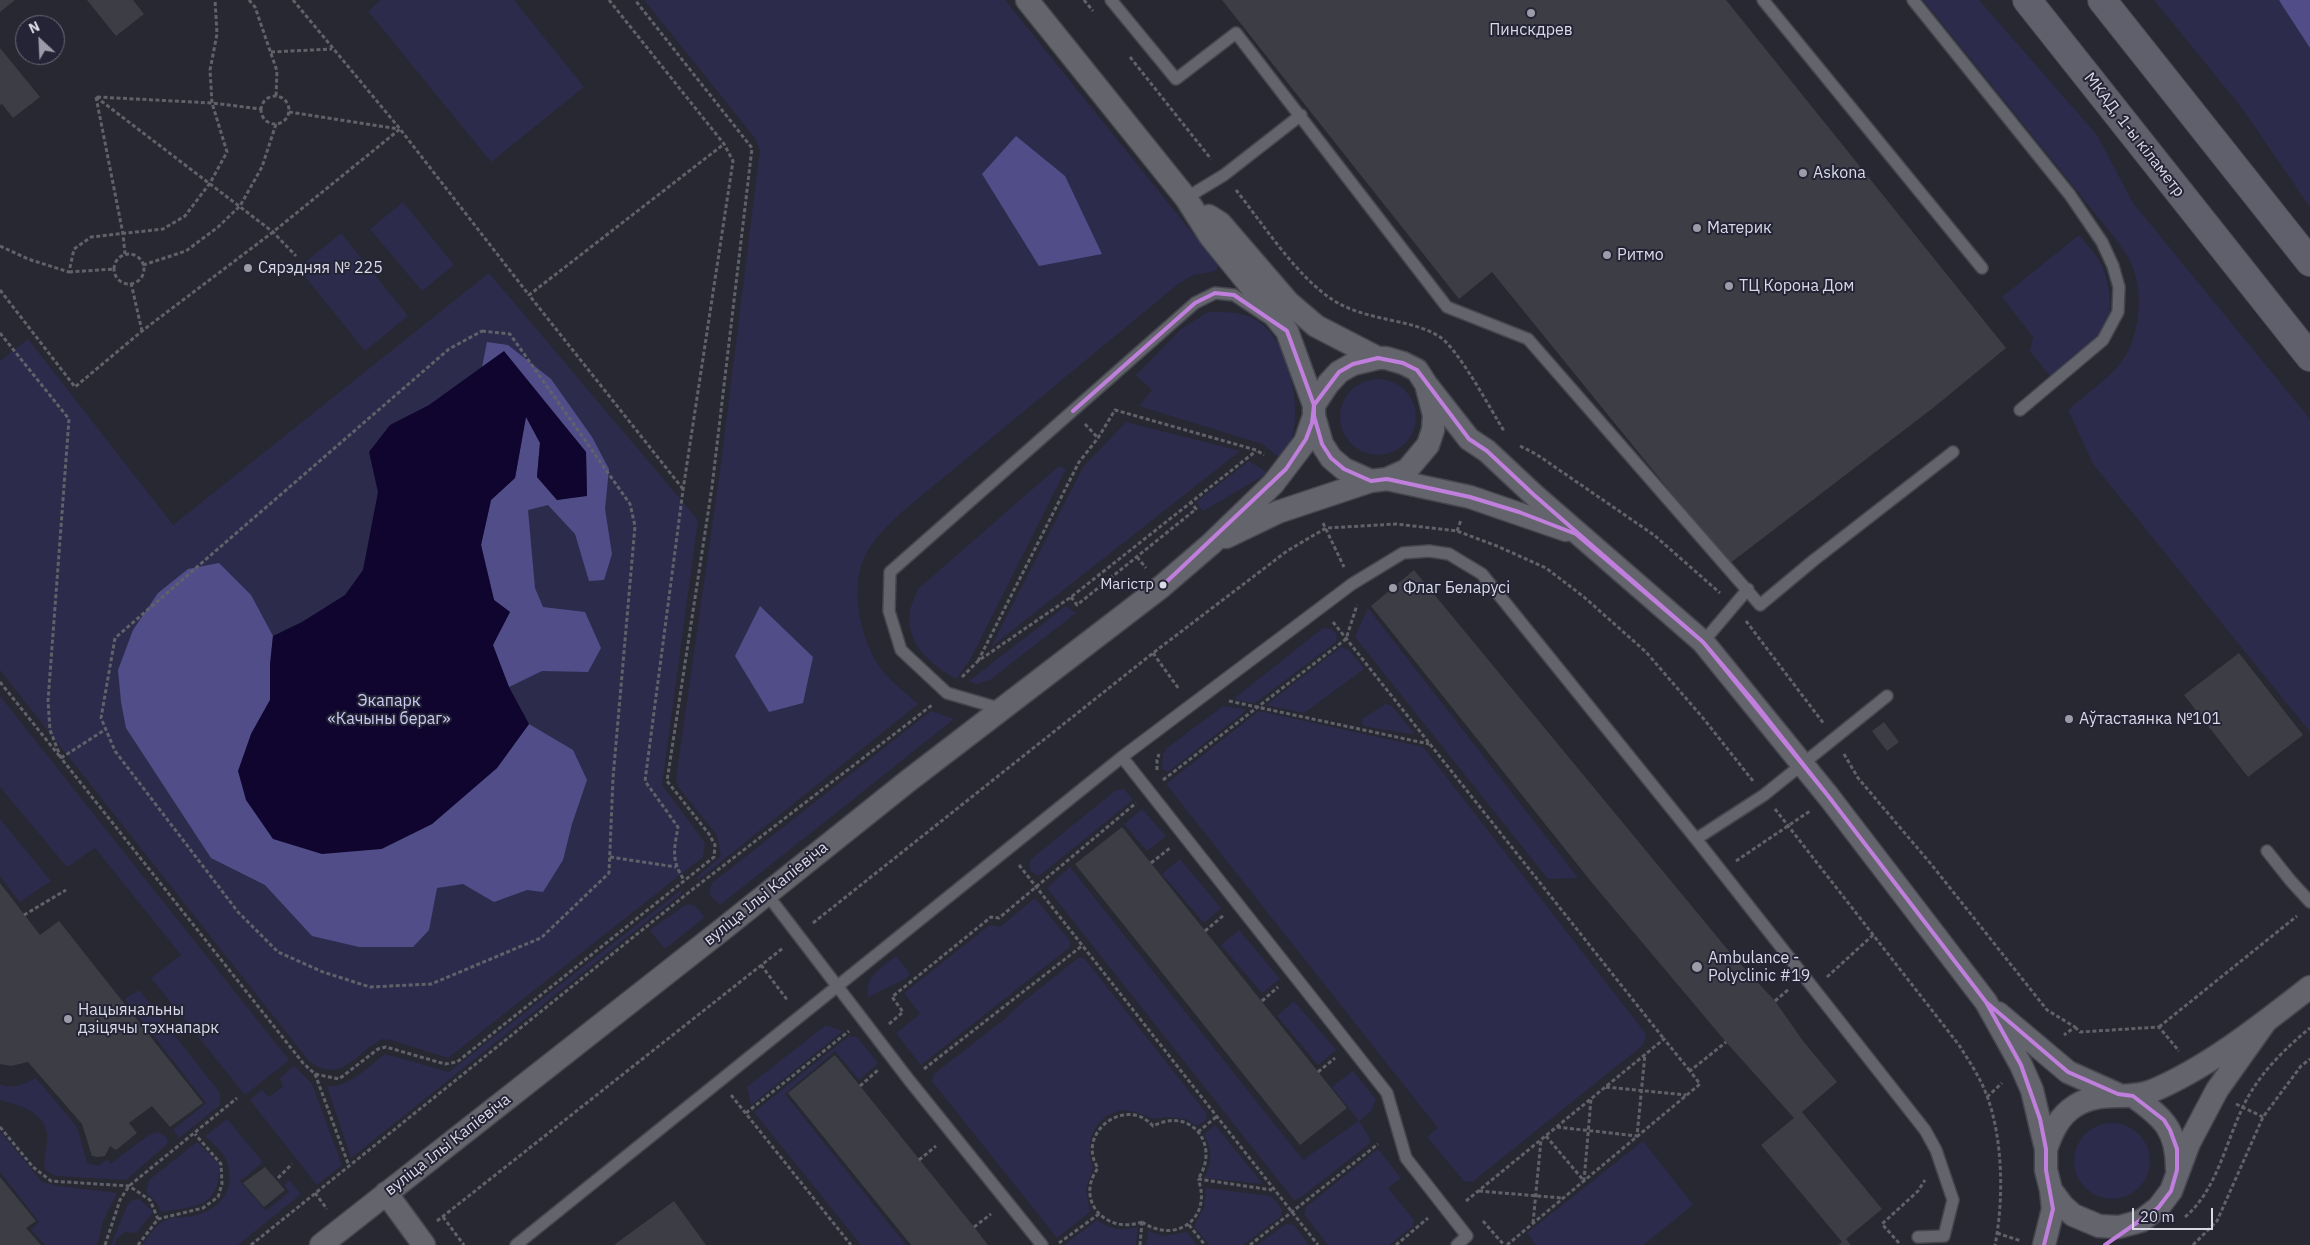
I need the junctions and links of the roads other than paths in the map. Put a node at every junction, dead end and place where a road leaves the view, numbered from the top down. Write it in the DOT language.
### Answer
graph roads {
  1 [pos="1028,0"];
  2 [pos="1111,0"];
  3 [pos="1763,0"];
  4 [pos="1913,0"];
  5 [pos="2027,0"];
  6 [pos="2102,0"];
  7 [pos="1301,115"];
  8 [pos="1186,198"];
  9 [pos="2310,262"];
  10 [pos="1982,268"];
  11 [pos="1287,331"];
  12 [pos="2310,357"];
  13 [pos="1378,358"];
  14 [pos="1426,384"];
  15 [pos="1314,410"];
  16 [pos="2020,410"];
  17 [pos="1953,452"];
  18 [pos="1379,480"];
  19 [pos="1211,544"];
  20 [pos="1596,549"];
  21 [pos="1748,589"];
  22 [pos="1703,642"];
  23 [pos="1887,696"];
  24 [pos="1008,703"];
  25 [pos="1122,757"];
  26 [pos="1801,764"];
  27 [pos="1696,839"];
  28 [pos="2268,850"];
  29 [pos="766,893"];
  30 [pos="2310,902"];
  31 [pos="2310,987"];
  32 [pos="837,988"];
  33 [pos="1986,1002"];
  34 [pos="2266,1021"];
  35 [pos="2126,1095"];
  36 [pos="2046,1149"];
  37 [pos="2177,1170"];
  38 [pos="2052,1190"];
  39 [pos="386,1193"];
  40 [pos="2141,1221"];
  41 [pos="1918,1237"];
  42 [pos="420,1240"];
  43 [pos="2034,1244"];
  44 [pos="321,1245"];
  45 [pos="516,1245"];
  46 [pos="1042,1245"];
  47 [pos="1457,1245"];
  48 [pos="2104,1245"];
  1 -- 8 [label="street"];
  2 -- 7 [label="lane"];
  3 -- 10 [label="lane"];
  4 -- 16 [label="lane"];
  5 -- 12 [label="highway, МКАД, 1-ы кіламетр"];
  6 -- 9 [label="highway"];
  7 -- 8 [label="lane"];
  7 -- 21 [label="lane"];
  8 -- 11 [label="street"];
  8 -- 13 [label="street"];
  11 -- 15 [label="street"];
  11 -- 24 [label="lane"];
  13 -- 14 [label="street"];
  13 -- 15 [label="street"];
  14 -- 18 [label="street"];
  14 -- 20 [label="street"];
  15 -- 18 [label="street"];
  15 -- 19 [label="street, вуліца Ільі Капіевіча"];
  17 -- 21 [label="lane"];
  18 -- 19 [label="street, вуліца Ільі Капіевіча"];
  18 -- 20 [label="street"];
  19 -- 24 [label="street, вуліца Ільі Капіевіча"];
  20 -- 22 [label="street"];
  21 -- 22 [label="lane"];
  22 -- 26 [label="street"];
  23 -- 26 [label="lane"];
  24 -- 29 [label="street, вуліца Ільі Капіевіча"];
  25 -- 27 [label="lane"];
  25 -- 32 [label="lane"];
  25 -- 47 [label="lane"];
  26 -- 27 [label="lane"];
  26 -- 33 [label="street"];
  27 -- 41 [label="lane"];
  28 -- 30 [label="lane"];
  29 -- 32 [label="lane"];
  29 -- 39 [label="street, вуліца Ільі Капіевіча"];
  31 -- 34 [label="street"];
  32 -- 45 [label="lane"];
  32 -- 46 [label="lane"];
  33 -- 35 [label="street"];
  33 -- 36 [label="street"];
  34 -- 35 [label="street"];
  34 -- 37 [label="street"];
  35 -- 36 [label="street"];
  35 -- 37 [label="street"];
  36 -- 38 [label="street"];
  37 -- 40 [label="street"];
  38 -- 40 [label="street"];
  38 -- 43 [label="street"];
  39 -- 42 [label="street"];
  39 -- 44 [label="street, вуліца Ільі Капіевіча"];
  40 -- 48 [label="street"];
}
